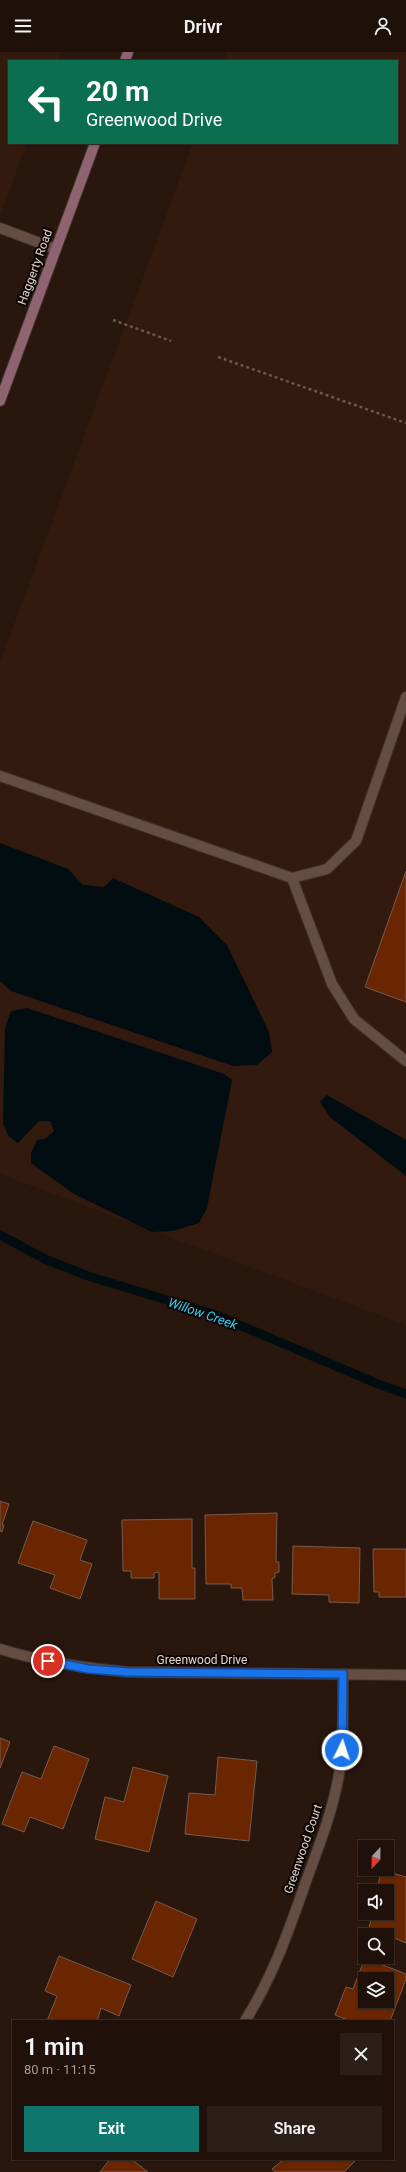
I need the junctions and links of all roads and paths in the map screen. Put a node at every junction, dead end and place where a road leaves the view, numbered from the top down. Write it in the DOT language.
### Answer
graph roads {
  1 [pos="95,144"];
  2 [pos="0,228"];
  3 [pos="56,249"];
  4 [pos="112,320"];
  5 [pos="171,341"];
  6 [pos="218,357"];
  7 [pos="0,401"];
  8 [pos="406,423"];
  9 [pos="406,697"];
  10 [pos="0,776"];
  11 [pos="292,878"];
  12 [pos="406,1061"];
  13 [pos="0,1649"];
  14 [pos="343,1674"];
  15 [pos="406,1675"];
  16 [pos="246,2020"];
  1 -- 3 [label="main road, Haggerty Road"];
  2 -- 3 [label="street"];
  3 -- 7 [label="main road, Haggerty Road"];
  4 -- 5 [label="path"];
  6 -- 8 [label="path"];
  9 -- 11 [label="street"];
  10 -- 11 [label="street"];
  11 -- 12 [label="street"];
  13 -- 14 [label="street, Greenwood Drive"];
  14 -- 15 [label="street, Greenwood Drive"];
  14 -- 16 [label="street, Greenwood Court"];
}
